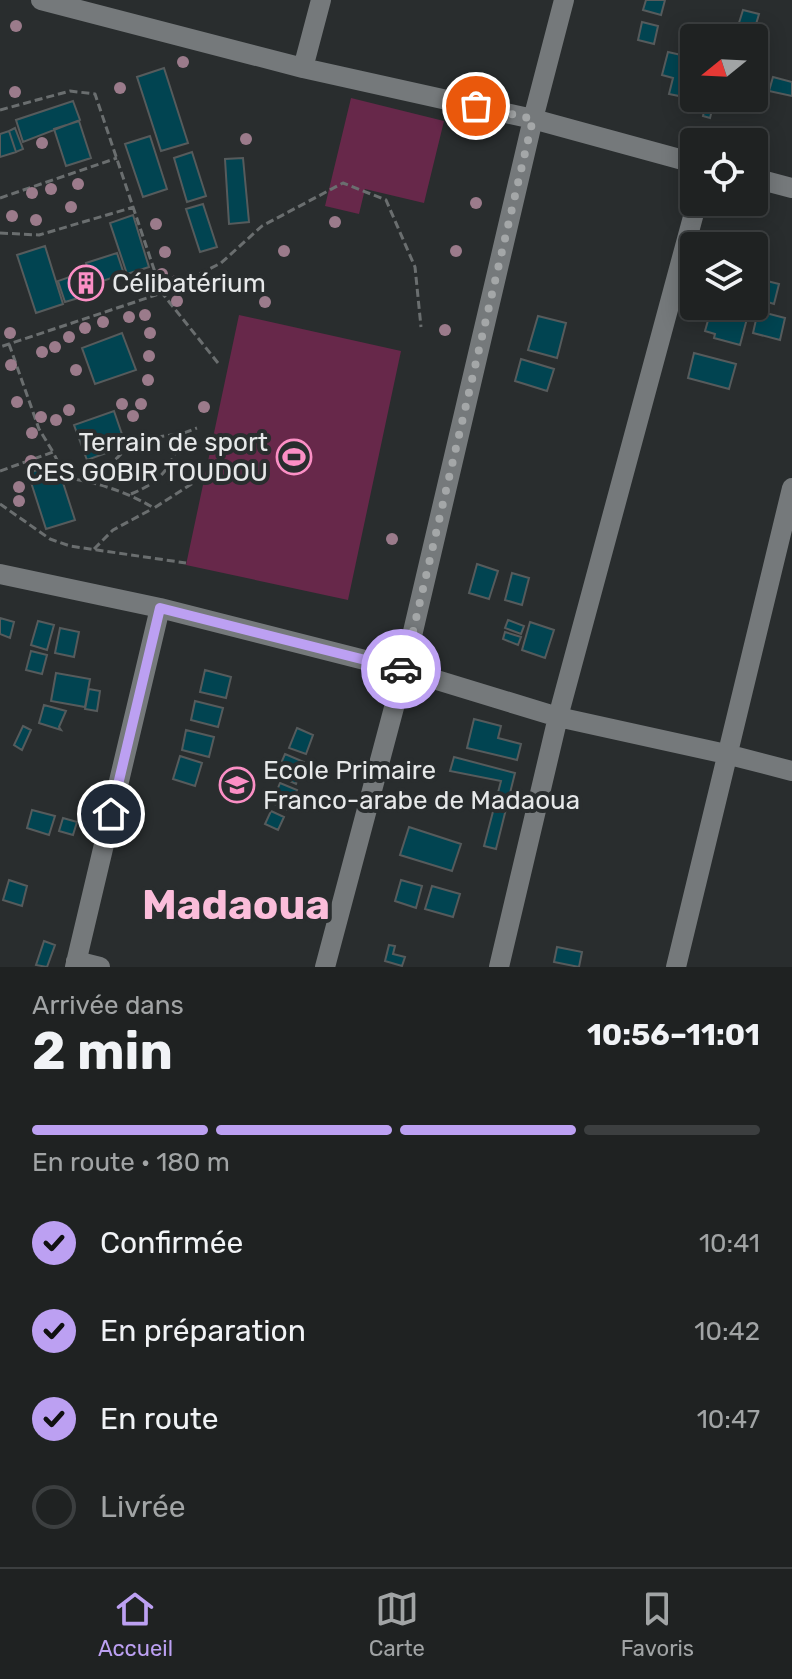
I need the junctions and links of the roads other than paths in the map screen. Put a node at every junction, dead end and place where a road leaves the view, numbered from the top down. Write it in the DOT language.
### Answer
graph roads {
  1 [pos="41,0"];
  2 [pos="125,0"];
  3 [pos="321,0"];
  4 [pos="564,0"];
  5 [pos="120,20"];
  6 [pos="303,68"];
  7 [pos="533,119"];
  8 [pos="680,159"];
  9 [pos="768,182"];
  10 [pos="792,188"];
  11 [pos="693,216"];
  12 [pos="792,488"];
  13 [pos="0,574"];
  14 [pos="160,608"];
  15 [pos="404,670"];
  16 [pos="558,717"];
  17 [pos="726,754"];
  18 [pos="792,771"];
  19 [pos="75,964"];
  20 [pos="100,967"];
  21 [pos="325,967"];
  22 [pos="499,967"];
  23 [pos="676,967"];
  1 -- 5 [label="street"];
  2 -- 5 [label="street"];
  3 -- 6 [label="street"];
  4 -- 7 [label="street"];
  5 -- 6 [label="street"];
  6 -- 7 [label="street"];
  7 -- 8 [label="street"];
  7 -- 15 [label="street"];
  9 -- 10 [label="street"];
  11 -- 16 [label="street"];
  12 -- 17 [label="street"];
  13 -- 14 [label="street"];
  14 -- 15 [label="street"];
  14 -- 19 [label="street"];
  15 -- 16 [label="street"];
  15 -- 21 [label="street"];
  16 -- 17 [label="street"];
  16 -- 22 [label="street"];
  17 -- 18 [label="street"];
  17 -- 23 [label="street"];
  19 -- 20 [label="street"];
}
